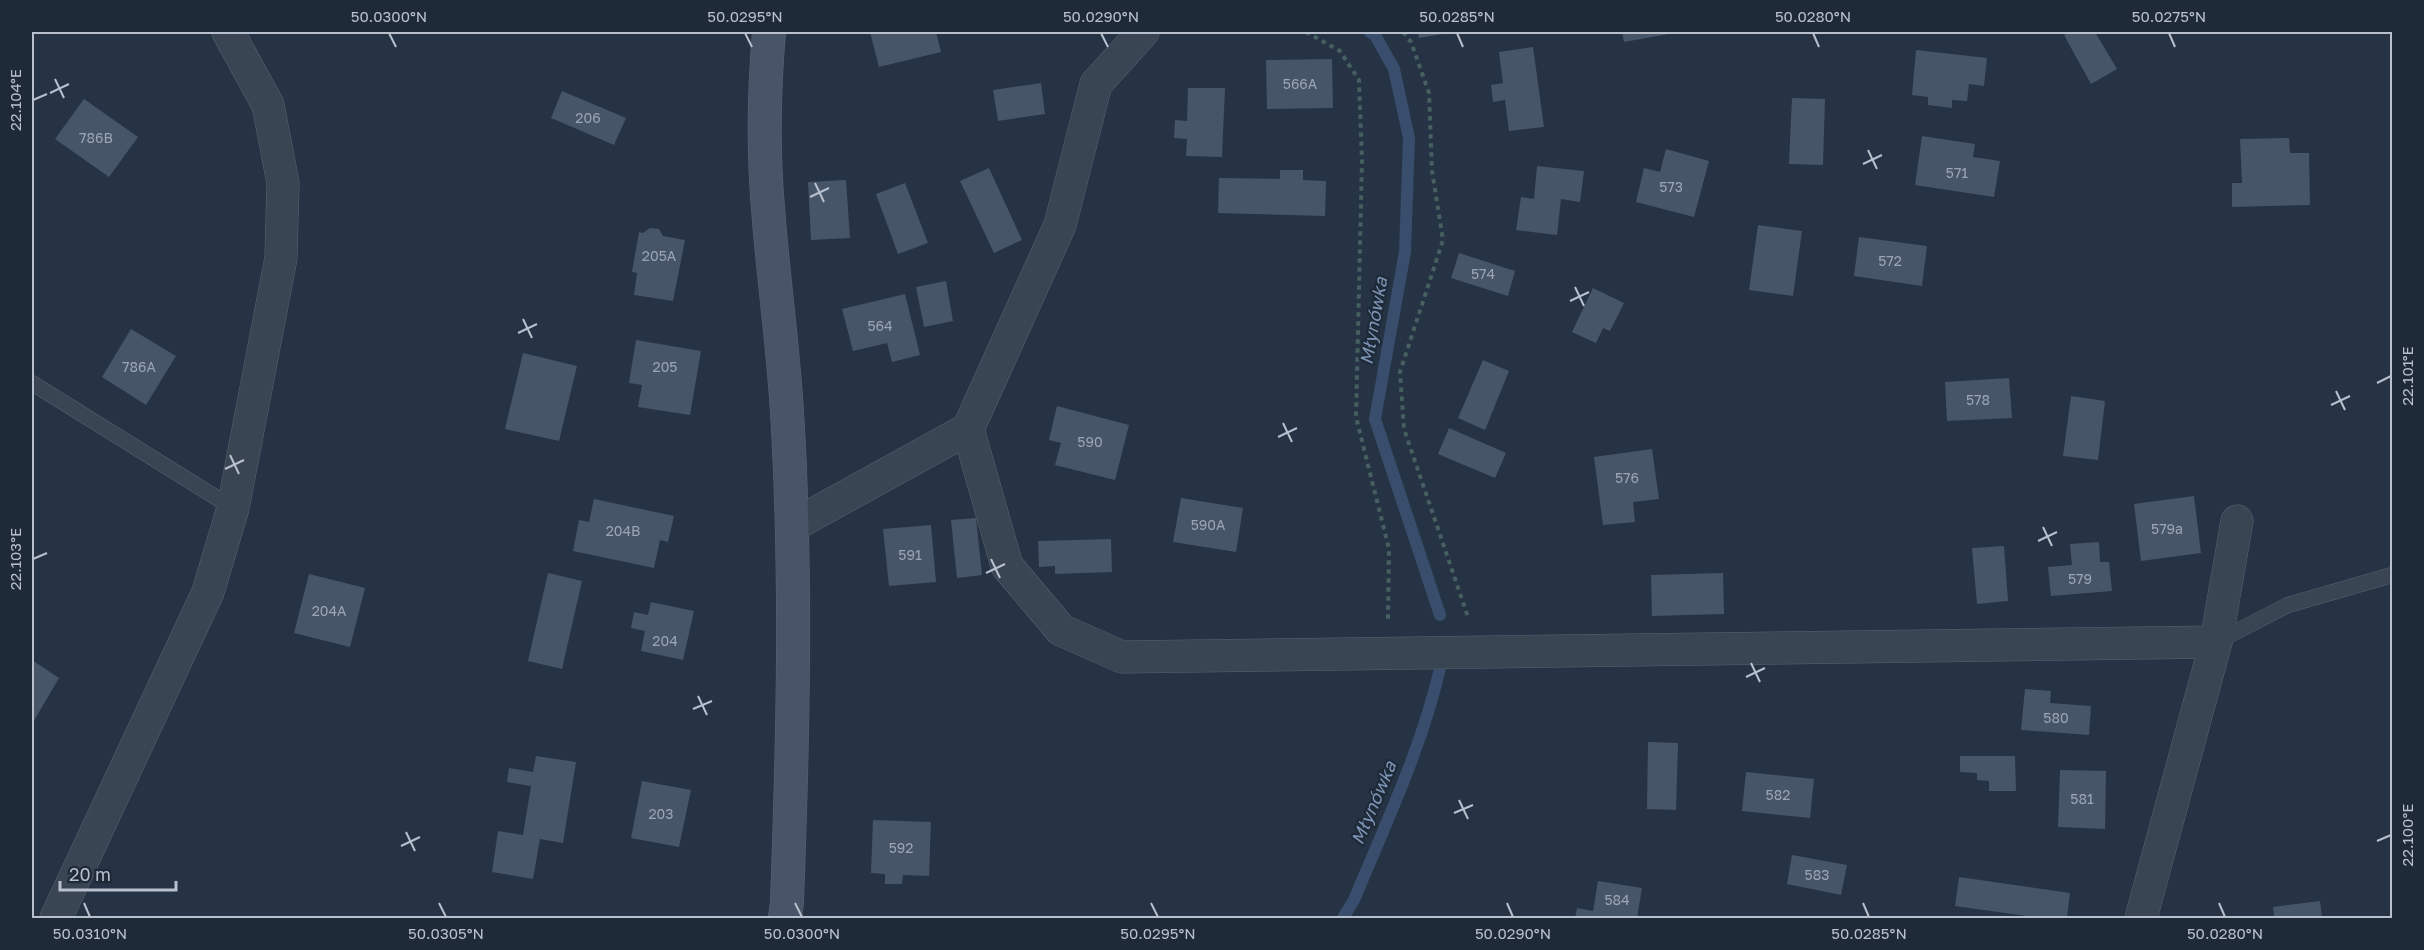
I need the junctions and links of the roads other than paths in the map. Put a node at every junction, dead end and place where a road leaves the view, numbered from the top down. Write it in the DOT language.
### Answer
graph roads {
  1 [pos="228,32"];
  2 [pos="769,32"];
  3 [pos="1143,32"];
  4 [pos="32,383"];
  5 [pos="968,429"];
  6 [pos="233,508"];
  7 [pos="2236,521"];
  8 [pos="792,526"];
  9 [pos="2392,575"];
  10 [pos="2216,642"];
  11 [pos="56,918"];
  12 [pos="785,918"];
  13 [pos="2141,918"];
  1 -- 6 [label="street"];
  2 -- 8 [label="street"];
  3 -- 5 [label="street"];
  4 -- 6 [label="lane"];
  5 -- 8 [label="street"];
  5 -- 10 [label="street"];
  6 -- 11 [label="street"];
  7 -- 10 [label="street"];
  8 -- 12 [label="street"];
  9 -- 10 [label="lane"];
  10 -- 13 [label="street"];
}
